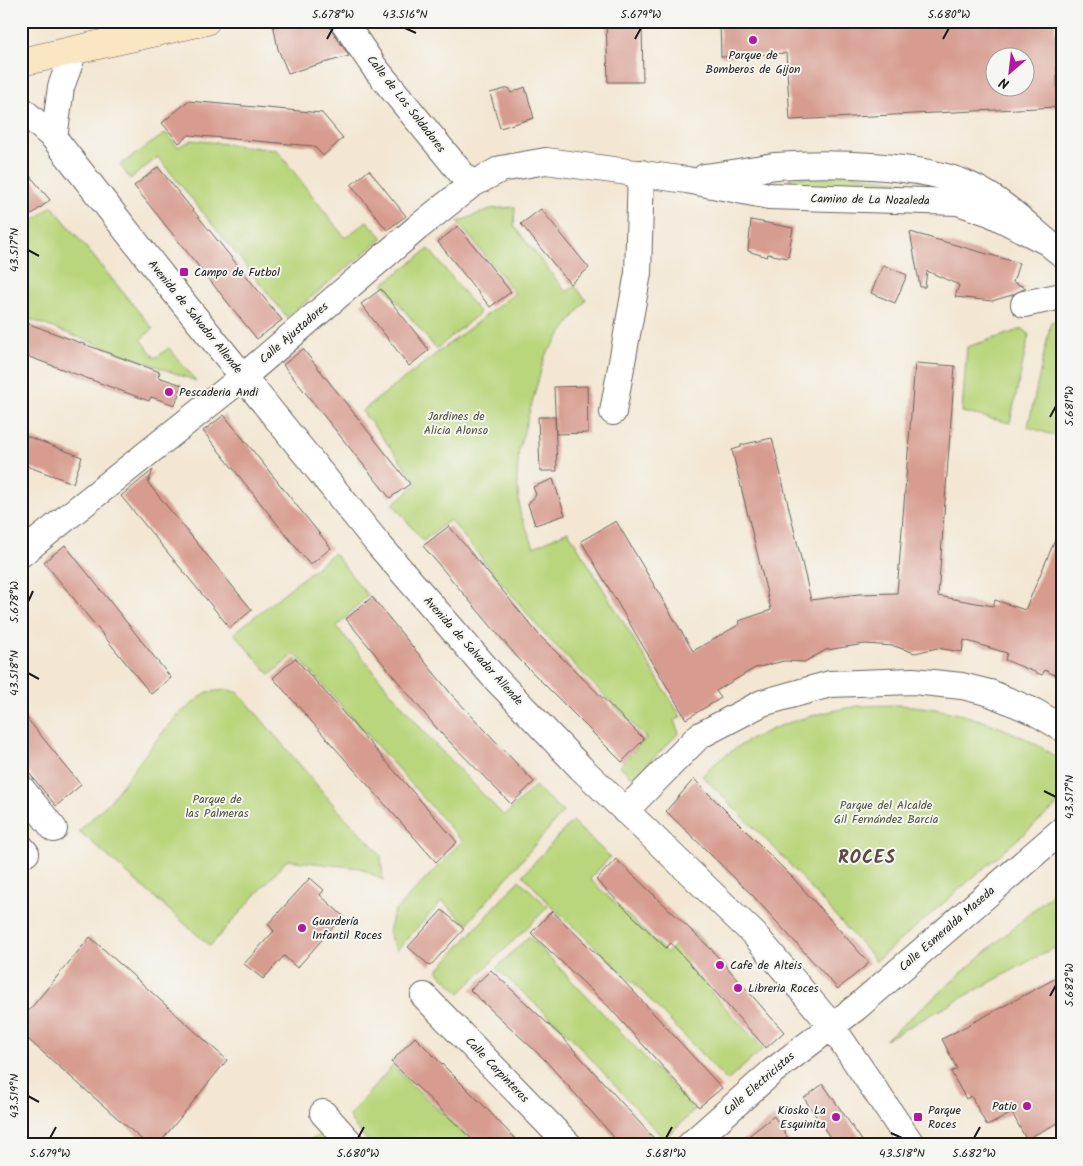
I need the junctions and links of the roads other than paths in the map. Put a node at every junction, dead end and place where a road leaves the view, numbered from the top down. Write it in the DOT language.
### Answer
graph roads {
  1 [pos="206,21"];
  2 [pos="343,21"];
  3 [pos="74,51"];
  4 [pos="21,62"];
  5 [pos="21,109"];
  6 [pos="54,138"];
  7 [pos="641,173"];
  8 [pos="687,180"];
  9 [pos="471,185"];
  10 [pos="1054,248"];
  11 [pos="1062,296"];
  12 [pos="1024,304"];
  13 [pos="243,376"];
  14 [pos="612,412"];
  15 [pos="21,554"];
  16 [pos="1062,728"];
  17 [pos="23,792"];
  18 [pos="625,811"];
  19 [pos="54,829"];
  20 [pos="1062,830"];
  21 [pos="424,996"];
  22 [pos="831,1025"];
  23 [pos="323,1113"];
  24 [pos="704,1140"];
  25 [pos="352,1145"];
  26 [pos="570,1145"];
  27 [pos="912,1145"];
  1 -- 3 [label="street"];
  2 -- 9 [label="street, Calle de Los Soldadores"];
  3 -- 4 [label="street"];
  3 -- 6 [label="street"];
  5 -- 6 [label="street, Avenida de Salvador Allende"];
  6 -- 13 [label="street, Avenida de Salvador Allende"];
  7 -- 8 [label="street, Camino de La Nozaleda"];
  7 -- 9 [label="street, Camino de La Nozaleda"];
  7 -- 14 [label="street"];
  8 -- 10 [label="street, Camino de La Nozaleda"];
  8 -- 10 [label="street, Camino de La Nozaleda"];
  9 -- 13 [label="street, Calle Ajustadores"];
  11 -- 12 [label="street"];
  13 -- 15 [label="street, Calle Ajustadores"];
  13 -- 18 [label="street, Avenida de Salvador Allende"];
  16 -- 18 [label="street"];
  17 -- 19 [label="street"];
  18 -- 22 [label="street, Avenida de Salvador Allende"];
  20 -- 22 [label="street, Calle Esmeralda Maseda"];
  21 -- 26 [label="street, Calle Carpinteros"];
  22 -- 24 [label="street, Calle Electricistas"];
  22 -- 27 [label="street, Avenida de Salvador Allende"];
  23 -- 25 [label="street"];
}
